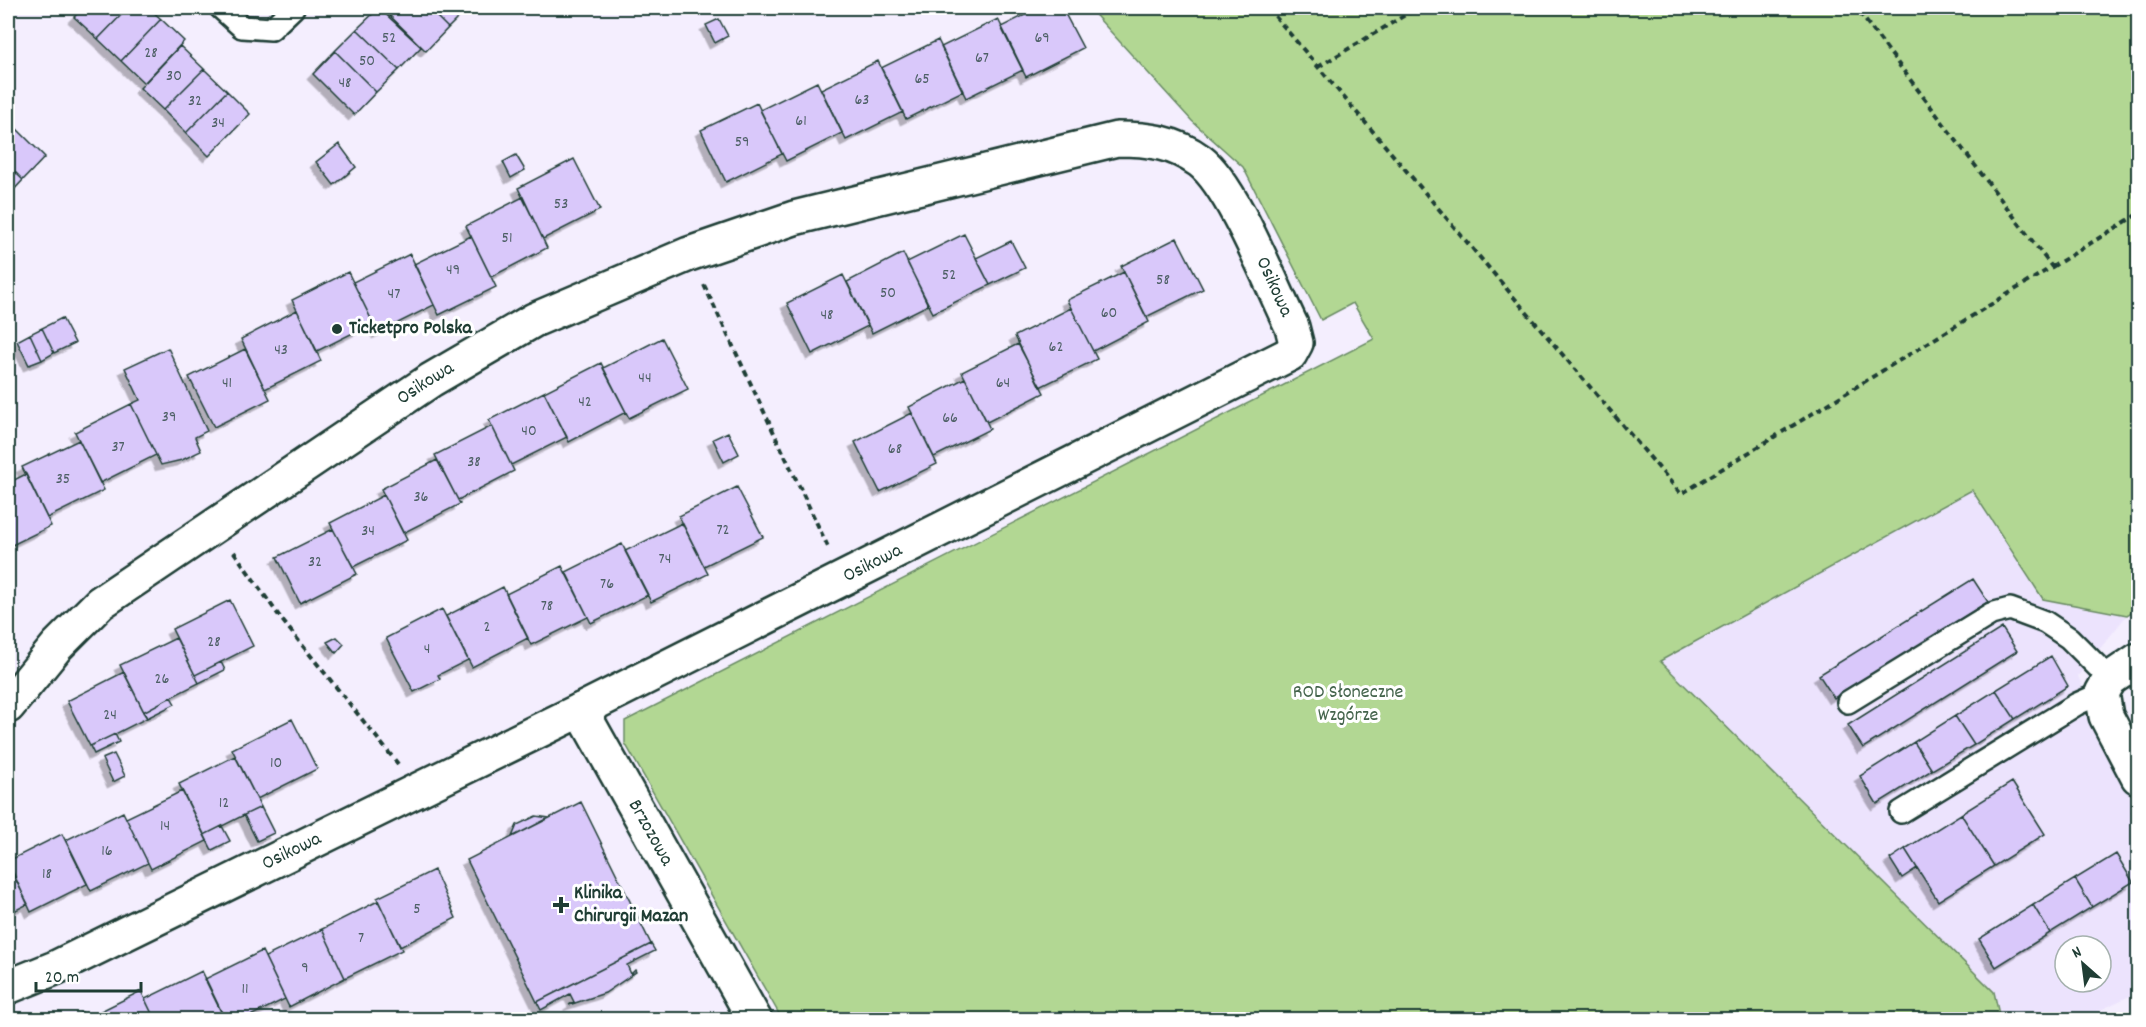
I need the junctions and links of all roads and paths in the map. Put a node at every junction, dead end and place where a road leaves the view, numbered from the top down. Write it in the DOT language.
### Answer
graph roads {
  1 [pos="221,8"];
  2 [pos="293,8"];
  3 [pos="1268,8"];
  4 [pos="1417,8"];
  5 [pos="1856,8"];
  6 [pos="1318,67"];
  7 [pos="2139,214"];
  8 [pos="689,254"];
  9 [pos="2052,267"];
  10 [pos="214,524"];
  11 [pos="843,579"];
  12 [pos="2139,660"];
  13 [pos="2106,696"];
  14 [pos="1848,702"];
  15 [pos="8,706"];
  16 [pos="581,710"];
  17 [pos="2139,777"];
  18 [pos="420,789"];
  19 [pos="1902,812"];
  20 [pos="8,987"];
  21 [pos="755,1020"];
  1 -- 2 [label="lane"];
  3 -- 6 [label="path"];
  4 -- 6 [label="path"];
  5 -- 9 [label="path"];
  6 -- 9 [label="path"];
  7 -- 9 [label="path"];
  8 -- 10 [label="street, Osikowa"];
  8 -- 11 [label="path"];
  8 -- 11 [label="street, Osikowa"];
  10 -- 15 [label="street, Osikowa"];
  10 -- 18 [label="path"];
  11 -- 16 [label="street, Osikowa"];
  12 -- 13 [label="street"];
  13 -- 14 [label="lane"];
  13 -- 17 [label="street"];
  13 -- 19 [label="lane"];
  16 -- 18 [label="street, Osikowa"];
  16 -- 21 [label="street, Brzozowa"];
  18 -- 20 [label="street, Osikowa"];
}
